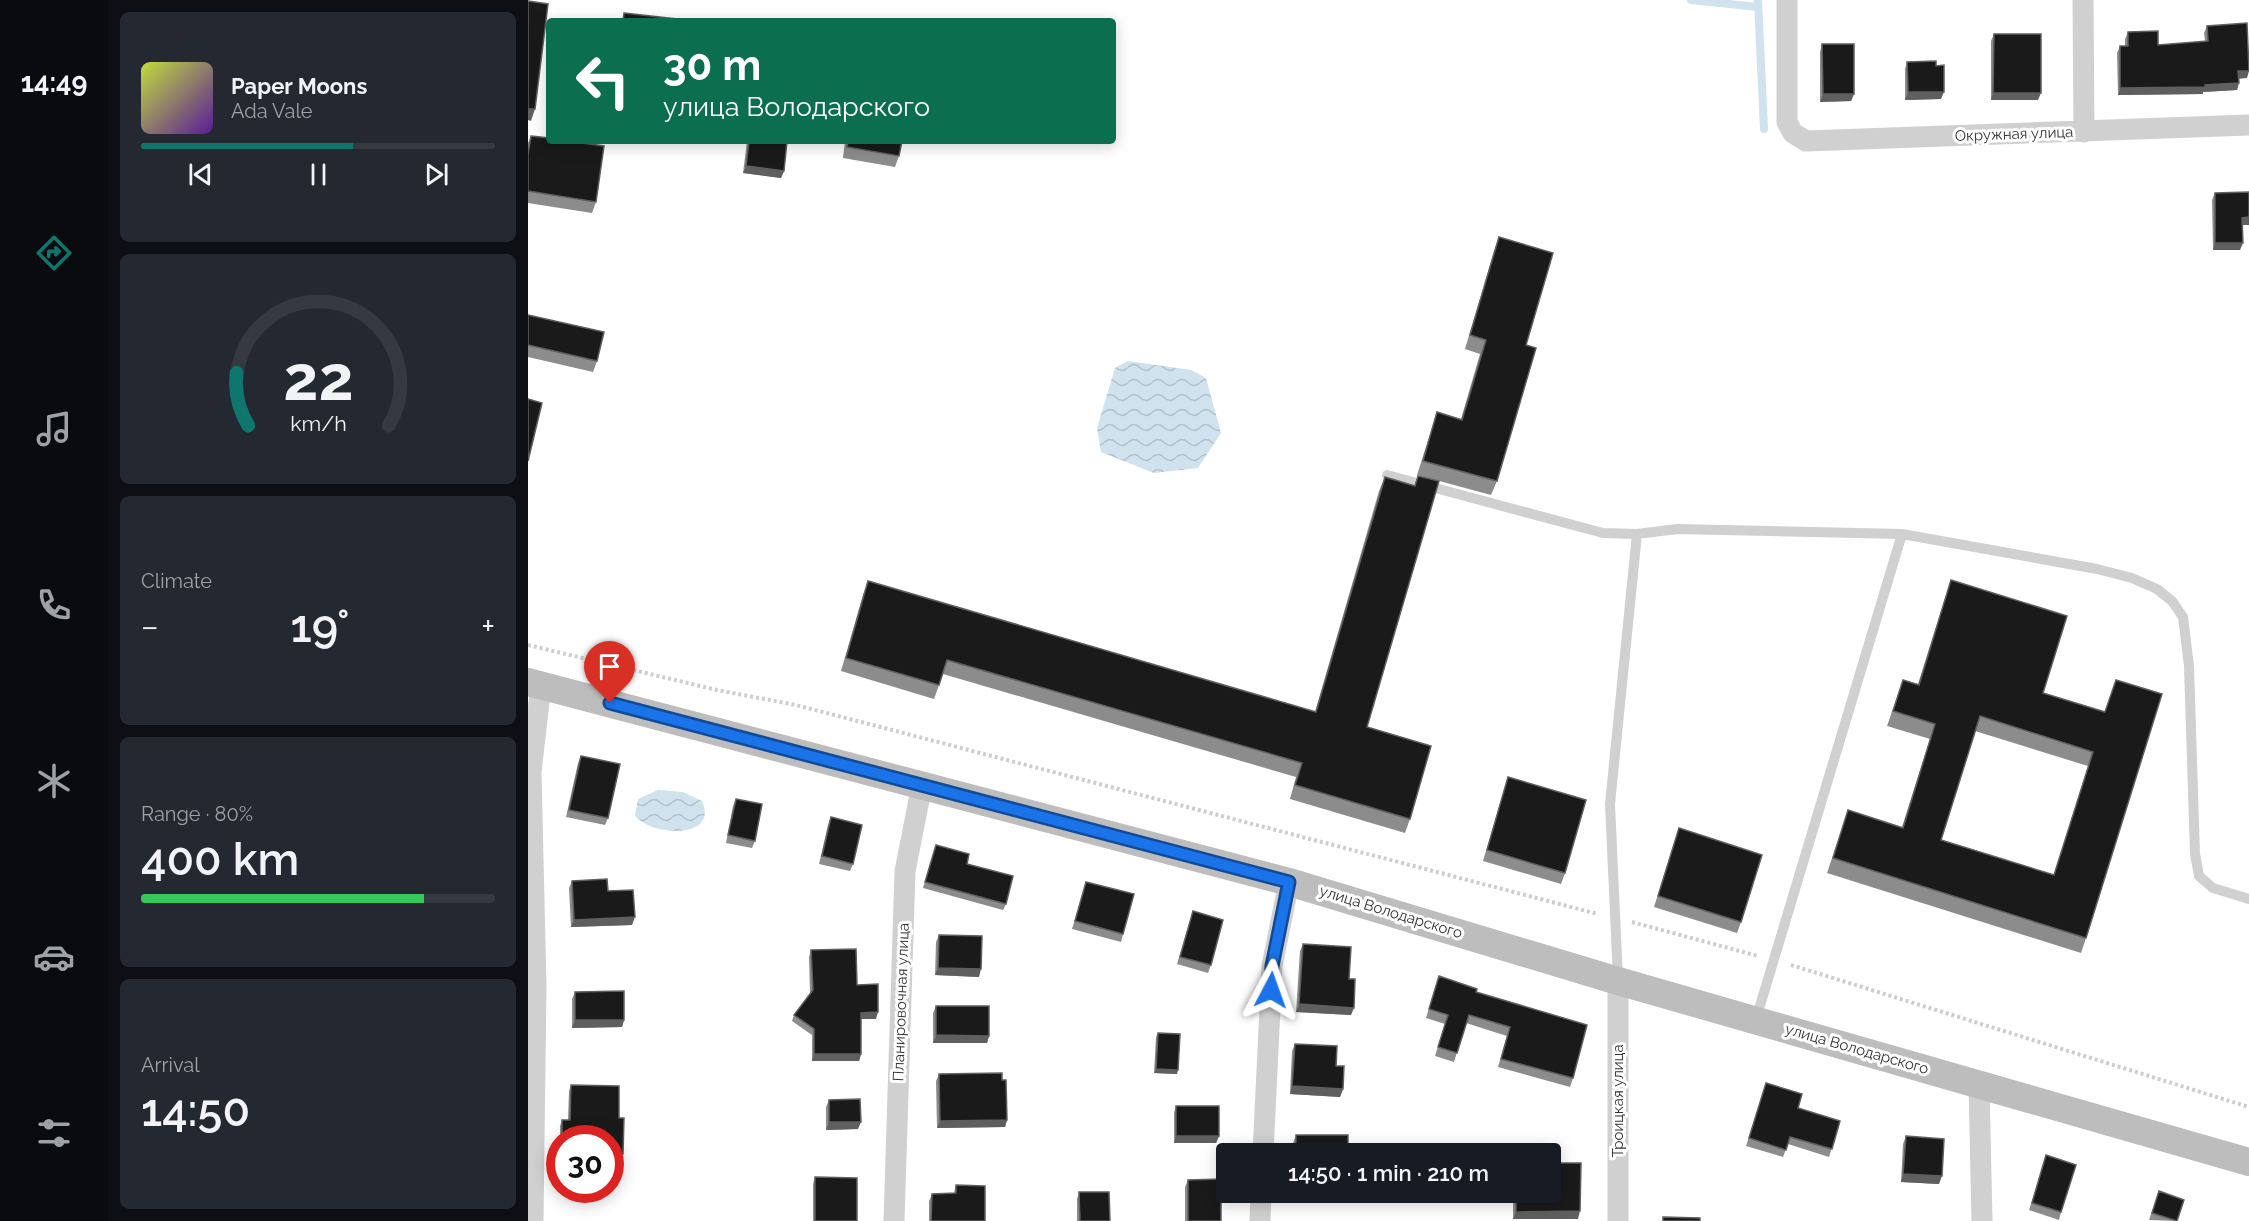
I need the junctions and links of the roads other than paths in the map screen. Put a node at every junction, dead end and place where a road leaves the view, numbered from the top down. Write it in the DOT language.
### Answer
graph roads {
  1 [pos="1787,0"];
  2 [pos="2083,0"];
  3 [pos="2249,124"];
  4 [pos="2084,132"];
  5 [pos="1387,475"];
  6 [pos="1637,534"];
  7 [pos="1902,534"];
  8 [pos="534,683"];
  9 [pos="922,785"];
  10 [pos="1289,882"];
  11 [pos="2249,899"];
  12 [pos="1618,981"];
  13 [pos="1756,1020"];
  14 [pos="1979,1085"];
  15 [pos="1264,1143"];
  16 [pos="2249,1162"];
  17 [pos="1261,1203"];
  18 [pos="533,1221"];
  19 [pos="894,1221"];
  20 [pos="1260,1221"];
  21 [pos="1618,1221"];
  22 [pos="1982,1221"];
  1 -- 4 [label="street, Окружная улица"];
  2 -- 4 [label="street"];
  3 -- 4 [label="street, Окружная улица"];
  5 -- 6 [label="lane"];
  6 -- 7 [label="lane"];
  6 -- 12 [label="lane"];
  7 -- 11 [label="lane"];
  7 -- 13 [label="lane"];
  8 -- 9 [label="main road, улица Володарского"];
  8 -- 18 [label="street"];
  9 -- 10 [label="main road, улица Володарского"];
  9 -- 19 [label="street, Планировочная улица"];
  10 -- 12 [label="main road, улица Володарского"];
  10 -- 15 [label="street"];
  12 -- 13 [label="main road, улица Володарского"];
  12 -- 21 [label="street, Троицкая улица"];
  13 -- 14 [label="main road, улица Володарского"];
  14 -- 16 [label="main road, улица Володарского"];
  14 -- 22 [label="street"];
  17 -- 20 [label="street"];
}
